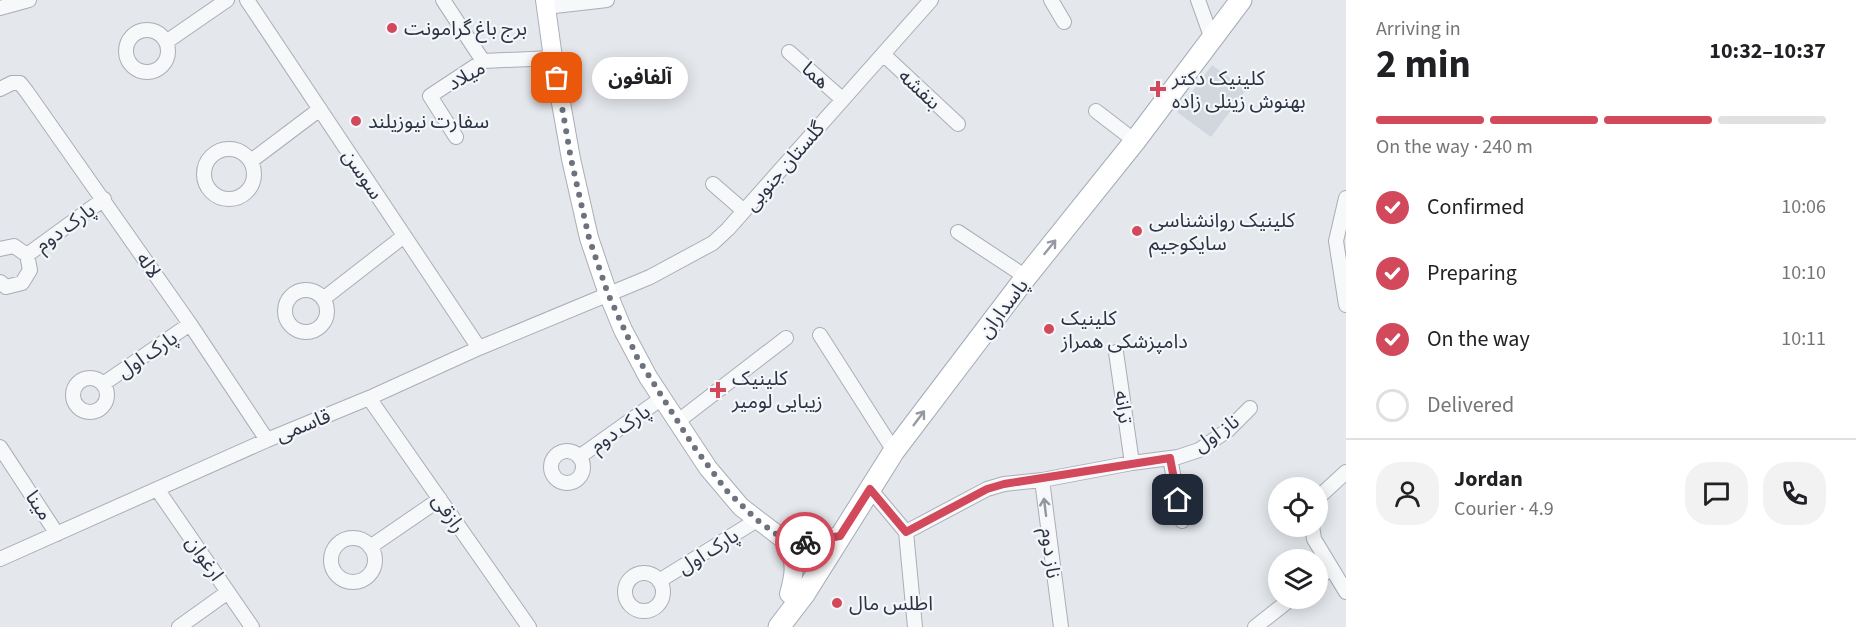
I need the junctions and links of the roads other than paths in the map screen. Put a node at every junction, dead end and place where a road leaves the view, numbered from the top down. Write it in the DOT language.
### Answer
graph roads {
  1 [pos="29,0"];
  2 [pos="227,0"];
  3 [pos="247,0"];
  4 [pos="443,0"];
  5 [pos="607,0"];
  6 [pos="931,0"];
  7 [pos="1051,0"];
  8 [pos="1198,0"];
  9 [pos="1241,0"];
  10 [pos="546,3"];
  11 [pos="0,8"];
  12 [pos="1064,22"];
  13 [pos="1212,39"];
  14 [pos="166,42"];
  15 [pos="789,52"];
  16 [pos="882,54"];
  17 [pos="553,57"];
  18 [pos="483,61"];
  19 [pos="0,89"];
  20 [pos="842,99"];
  21 [pos="320,109"];
  22 [pos="1096,111"];
  23 [pos="958,124"];
  24 [pos="456,137"];
  25 [pos="1135,141"];
  26 [pos="251,160"];
  27 [pos="713,184"];
  28 [pos="1346,198"];
  29 [pos="104,199"];
  30 [pos="744,211"];
  31 [pos="958,232"];
  32 [pos="404,236"];
  33 [pos="0,249"];
  34 [pos="27,255"];
  35 [pos="1026,277"];
  36 [pos="0,282"];
  37 [pos="608,294"];
  38 [pos="323,299"];
  39 [pos="1346,305"];
  40 [pos="190,324"];
  41 [pos="820,335"];
  42 [pos="786,338"];
  43 [pos="479,348"];
  44 [pos="1116,352"];
  45 [pos="103,384"];
  46 [pos="369,398"];
  47 [pos="662,398"];
  48 [pos="1250,408"];
  49 [pos="677,422"];
  50 [pos="267,440"];
  51 [pos="0,447"];
  52 [pos="894,451"];
  53 [pos="579,457"];
  54 [pos="1170,458"];
  55 [pos="1132,463"];
  56 [pos="1346,472"];
  57 [pos="1042,480"];
  58 [pos="157,489"];
  59 [pos="870,489"];
  60 [pos="1328,489"];
  61 [pos="440,499"];
  62 [pos="757,520"];
  63 [pos="1182,521"];
  64 [pos="906,532"];
  65 [pos="57,534"];
  66 [pos="840,536"];
  67 [pos="1314,537"];
  68 [pos="787,542"];
  69 [pos="370,548"];
  70 [pos="0,559"];
  71 [pos="1339,574"];
  72 [pos="659,581"];
  73 [pos="228,592"];
  74 [pos="1346,592"];
  75 [pos="789,594"];
  76 [pos="1278,609"];
  77 [pos="178,627"];
  78 [pos="252,627"];
  79 [pos="529,627"];
  80 [pos="765,627"];
  81 [pos="779,627"];
  82 [pos="915,627"];
  83 [pos="1061,627"];
  84 [pos="1255,627"];
  1 -- 11 [label="street"];
  2 -- 14 [label="street"];
  3 -- 21 [label="street, سوسن"];
  4 -- 18 [label="street"];
  5 -- 10 [label="street"];
  6 -- 16 [label="street, گلستان جنوبی"];
  7 -- 12 [label="street"];
  8 -- 13 [label="street"];
  9 -- 13 [label="main road, پاسداران"];
  10 -- 17 [label="main road"];
  13 -- 25 [label="main road, پاسداران"];
  15 -- 20 [label="street, هما"];
  16 -- 20 [label="street, گلستان جنوبی"];
  16 -- 23 [label="street, بنفشه"];
  17 -- 18 [label="street, میلاد"];
  17 -- 37 [label="main road"];
  18 -- 24 [label="street, میلاد"];
  19 -- 29 [label="street, لاله"];
  20 -- 30 [label="street, گلستان جنوبی"];
  21 -- 26 [label="street"];
  21 -- 32 [label="street, سوسن"];
  22 -- 25 [label="street"];
  35 -- 25 [label="main road, پاسداران, one-way"];
  27 -- 30 [label="street"];
  28 -- 39 [label="street"];
  29 -- 34 [label="street, پارک دوم"];
  29 -- 40 [label="street, لاله"];
  30 -- 37 [label="street, گلستان جنوبی"];
  31 -- 35 [label="street"];
  32 -- 38 [label="street"];
  32 -- 43 [label="street, سوسن"];
  33 -- 34 [label="street"];
  34 -- 36 [label="street"];
  52 -- 35 [label="main road, پاسداران, one-way"];
  37 -- 43 [label="street, قاسمی"];
  37 -- 47 [label="main road"];
  40 -- 45 [label="street, پارک اول"];
  40 -- 50 [label="street, لاله"];
  41 -- 52 [label="street"];
  42 -- 49 [label="street"];
  43 -- 46 [label="street, قاسمی"];
  44 -- 55 [label="street, ترانه"];
  46 -- 50 [label="street, قاسمی"];
  46 -- 61 [label="street, رازقی"];
  47 -- 49 [label="main road"];
  47 -- 53 [label="street, پارک دوم"];
  48 -- 54 [label="street, ناز اول"];
  49 -- 62 [label="main road"];
  50 -- 58 [label="street, قاسمی"];
  51 -- 65 [label="street, مینا"];
  52 -- 59 [label="main road, پاسداران"];
  54 -- 55 [label="street, ناز اول"];
  54 -- 63 [label="street"];
  55 -- 57 [label="street, ناز اول"];
  56 -- 60 [label="street"];
  57 -- 64 [label="street, ناز اول"];
  83 -- 57 [label="street, ناز دوم, one-way"];
  58 -- 65 [label="street, قاسمی"];
  58 -- 73 [label="street, ارغوان"];
  59 -- 64 [label="street"];
  59 -- 66 [label="main road, پاسداران"];
  61 -- 69 [label="street"];
  61 -- 79 [label="street, رازقی"];
  62 -- 68 [label="main road"];
  62 -- 72 [label="street, پارک اول"];
  64 -- 82 [label="street"];
  65 -- 70 [label="street, قاسمی"];
  66 -- 68 [label="main road"];
  66 -- 81 [label="main road, پاسداران"];
  67 -- 71 [label="street"];
  68 -- 75 [label="main road"];
  71 -- 74 [label="street"];
  73 -- 77 [label="street"];
  73 -- 78 [label="street, ارغوان"];
  75 -- 80 [label="main road"];
  76 -- 84 [label="street"];
}
